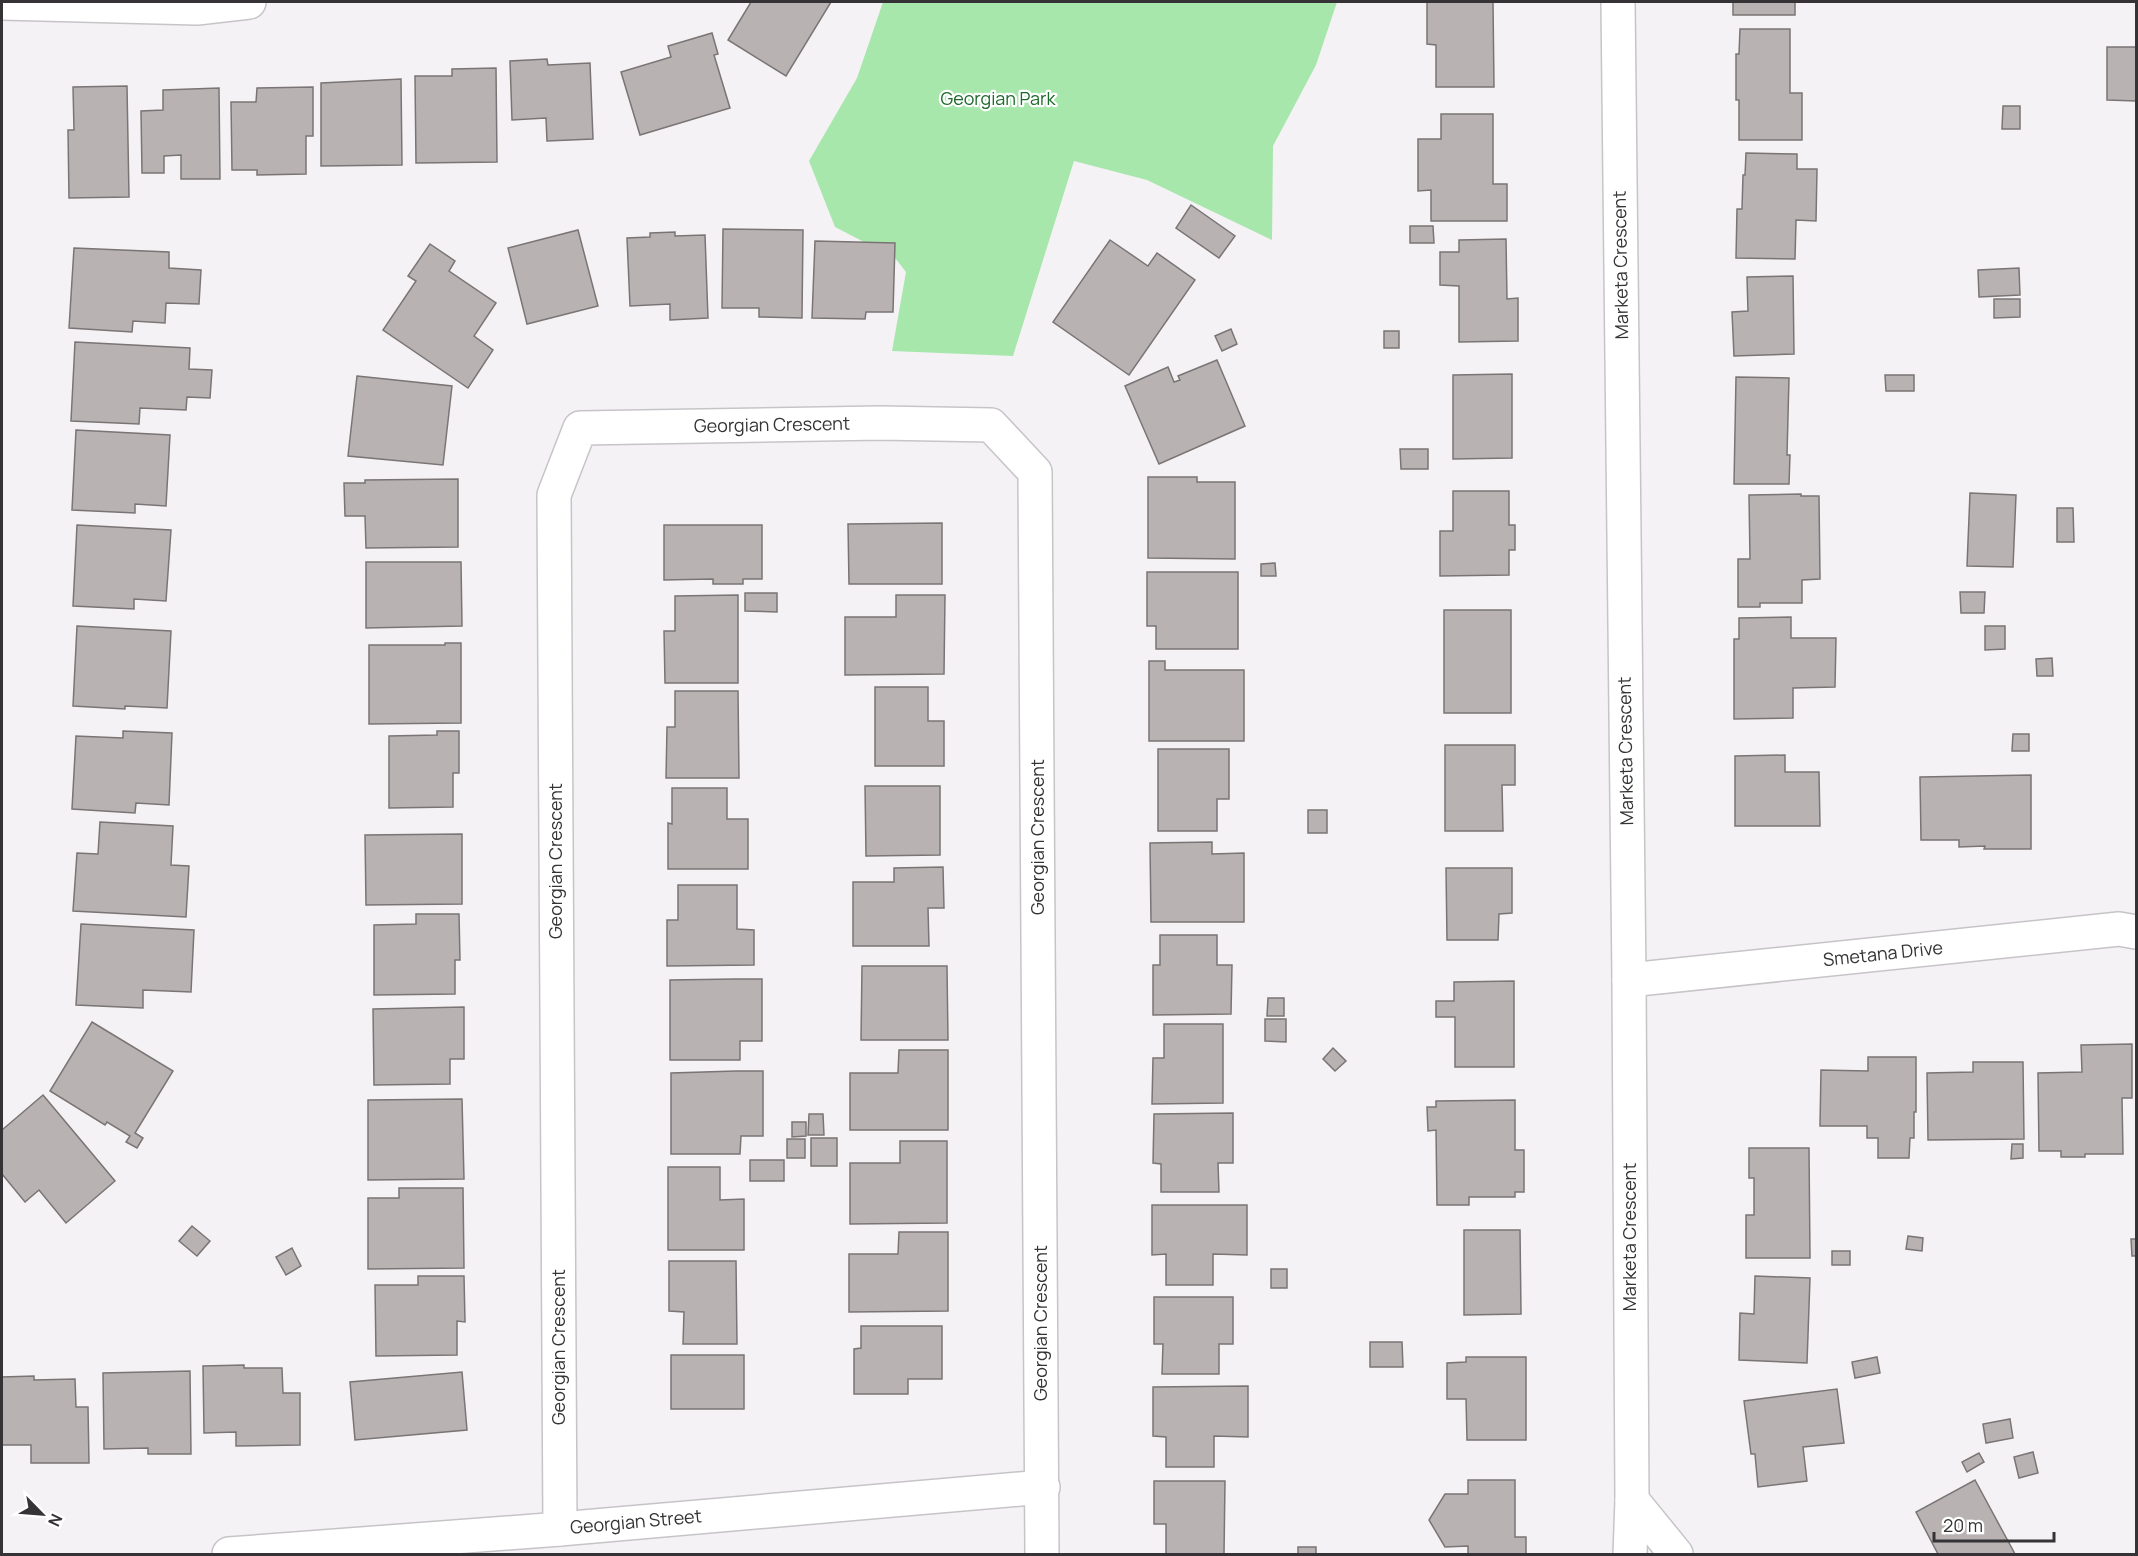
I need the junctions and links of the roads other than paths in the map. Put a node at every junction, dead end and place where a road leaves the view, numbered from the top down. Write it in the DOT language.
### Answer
graph roads {
  1 [pos="249,2"];
  2 [pos="1618,2"];
  3 [pos="2,3"];
  4 [pos="2136,932"];
  5 [pos="1629,980"];
  6 [pos="1042,1487"];
  7 [pos="1632,1500"];
  8 [pos="560,1529"];
  9 [pos="229,1554"];
  10 [pos="1042,1554"];
  11 [pos="1630,1554"];
  12 [pos="1676,1554"];
  1 -- 3 [label="street"];
  2 -- 5 [label="street, Marketa Crescent"];
  4 -- 5 [label="street, Smetana Drive"];
  5 -- 7 [label="street, Marketa Crescent"];
  6 -- 8 [label="street, Georgian Street"];
  6 -- 8 [label="street, Georgian Crescent"];
  6 -- 10 [label="street"];
  7 -- 11 [label="street, Marketa Crescent"];
  7 -- 12 [label="street"];
  8 -- 9 [label="street, Georgian Street"];
}
